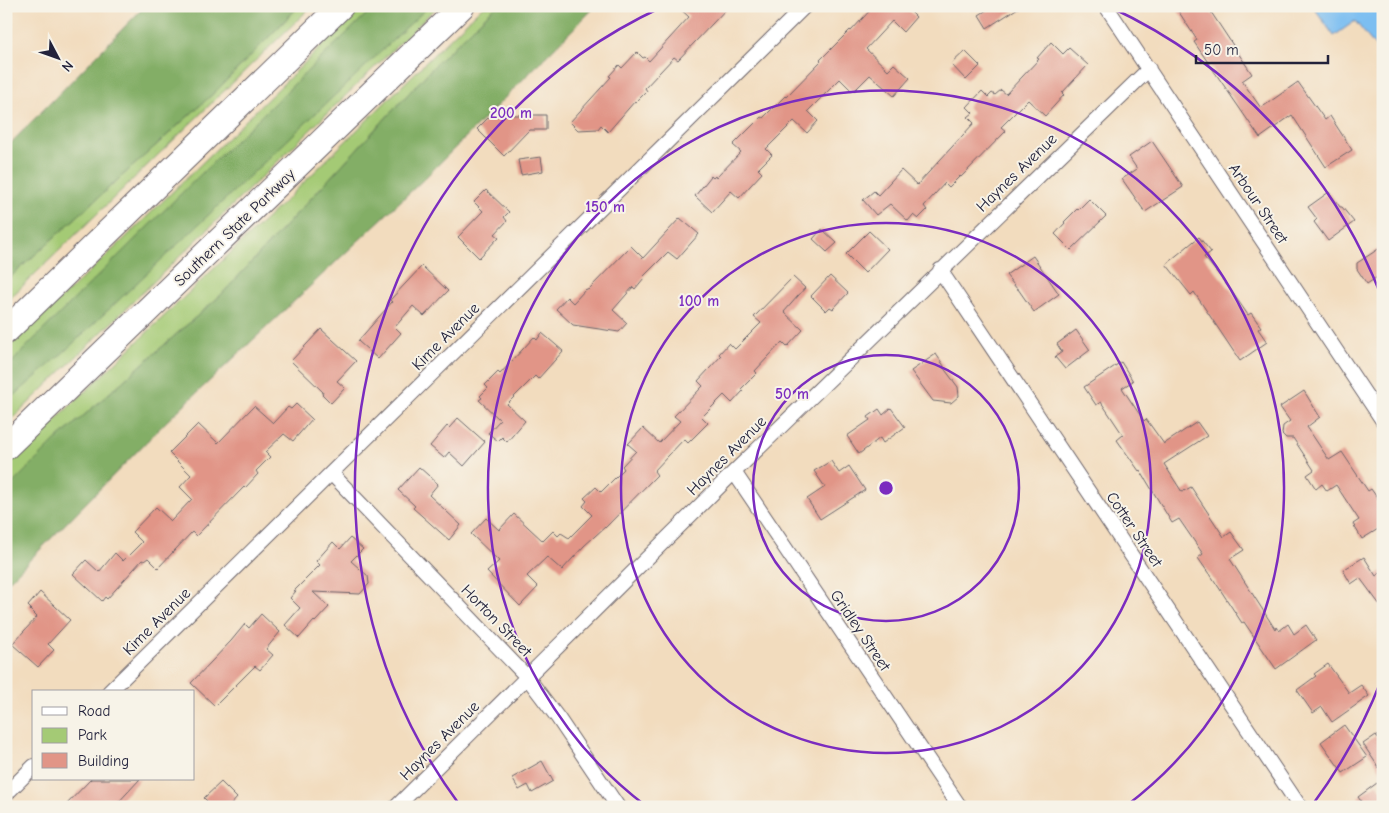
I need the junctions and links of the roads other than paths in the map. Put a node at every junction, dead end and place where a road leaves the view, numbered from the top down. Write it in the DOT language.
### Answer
graph roads {
  1 [pos="341,6"];
  2 [pos="462,6"];
  3 [pos="806,6"];
  4 [pos="1106,6"];
  5 [pos="1149,69"];
  6 [pos="940,270"];
  7 [pos="6,331"];
  8 [pos="1383,421"];
  9 [pos="6,447"];
  10 [pos="734,472"];
  11 [pos="331,473"];
  12 [pos="527,677"];
  13 [pos="111,690"];
  14 [pos="32,768"];
  15 [pos="6,794"];
  16 [pos="396,807"];
  17 [pos="618,807"];
  18 [pos="960,807"];
  19 [pos="1300,807"];
  1 -- 7 [label="highway"];
  2 -- 9 [label="highway, Southern State Parkway"];
  3 -- 11 [label="street, Kime Avenue"];
  4 -- 5 [label="street, Arbour Street"];
  5 -- 6 [label="street, Haynes Avenue"];
  5 -- 8 [label="street, Arbour Street"];
  6 -- 10 [label="street, Haynes Avenue"];
  6 -- 19 [label="street, Cotter Street"];
  10 -- 12 [label="street, Haynes Avenue"];
  10 -- 18 [label="street, Gridley Street"];
  11 -- 12 [label="street, Horton Street"];
  11 -- 13 [label="street, Kime Avenue"];
  12 -- 16 [label="street, Haynes Avenue"];
  12 -- 17 [label="street, Horton Street"];
  14 -- 15 [label="street"];
}
